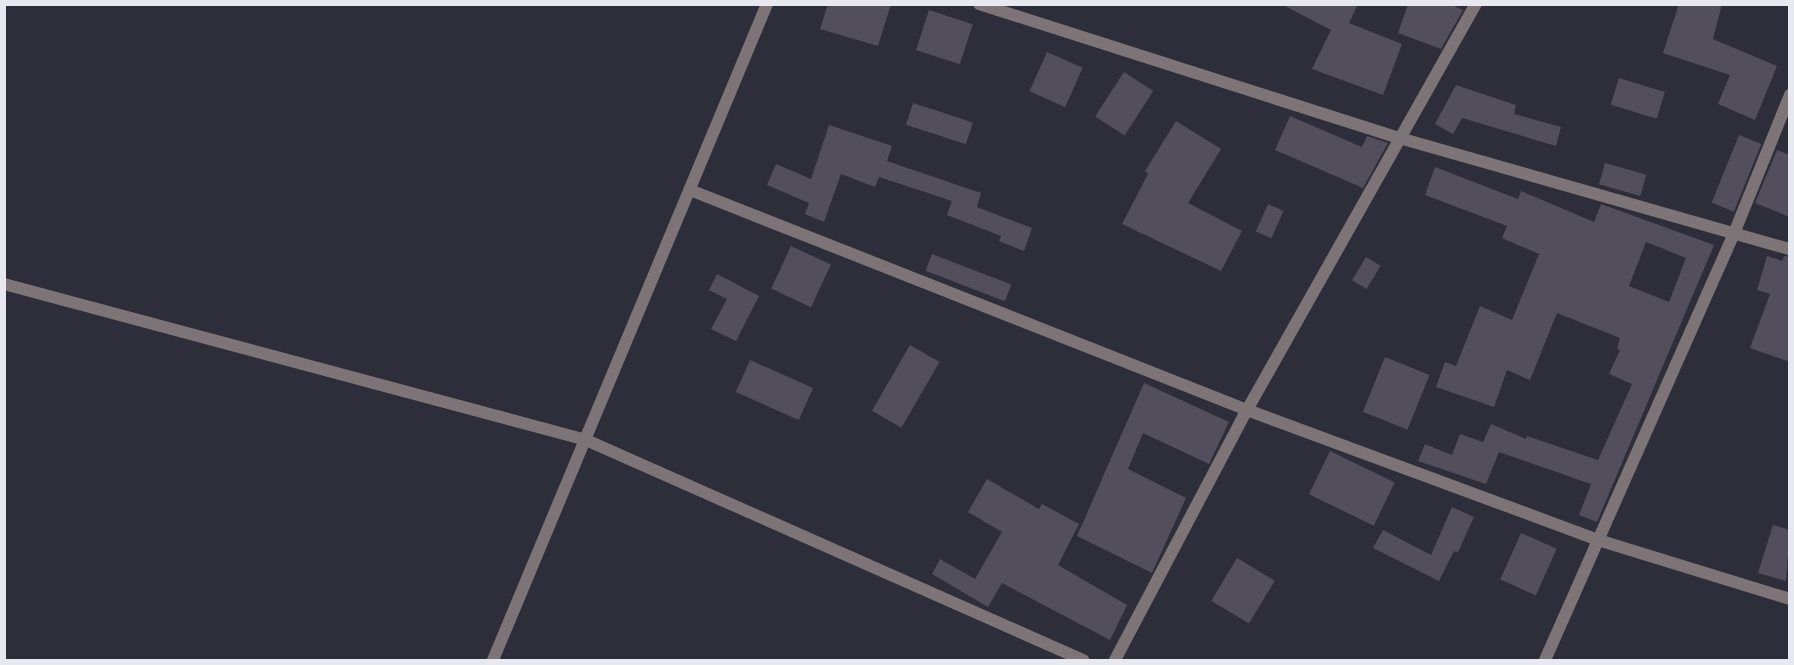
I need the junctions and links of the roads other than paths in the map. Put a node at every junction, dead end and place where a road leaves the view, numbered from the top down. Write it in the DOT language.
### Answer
graph roads {
  1 [pos="767,4"];
  2 [pos="979,4"];
  3 [pos="1476,4"];
  4 [pos="1790,95"];
  5 [pos="1402,139"];
  6 [pos="690,190"];
  7 [pos="1735,231"];
  8 [pos="1790,249"];
  9 [pos="4,284"];
  10 [pos="1247,410"];
  11 [pos="586,440"];
  12 [pos="1598,540"];
  13 [pos="1790,599"];
  14 [pos="493,660"];
  15 [pos="1083,660"];
  16 [pos="1114,660"];
  17 [pos="1545,660"];
  1 -- 6 [label="street"];
  2 -- 5 [label="street"];
  3 -- 5 [label="street"];
  4 -- 7 [label="street"];
  5 -- 7 [label="street"];
  5 -- 10 [label="street"];
  6 -- 10 [label="street"];
  6 -- 11 [label="street"];
  7 -- 8 [label="street"];
  7 -- 12 [label="street"];
  9 -- 11 [label="street"];
  10 -- 12 [label="street"];
  10 -- 16 [label="street"];
  11 -- 14 [label="street"];
  11 -- 15 [label="street"];
  12 -- 13 [label="street"];
  12 -- 17 [label="street"];
}
